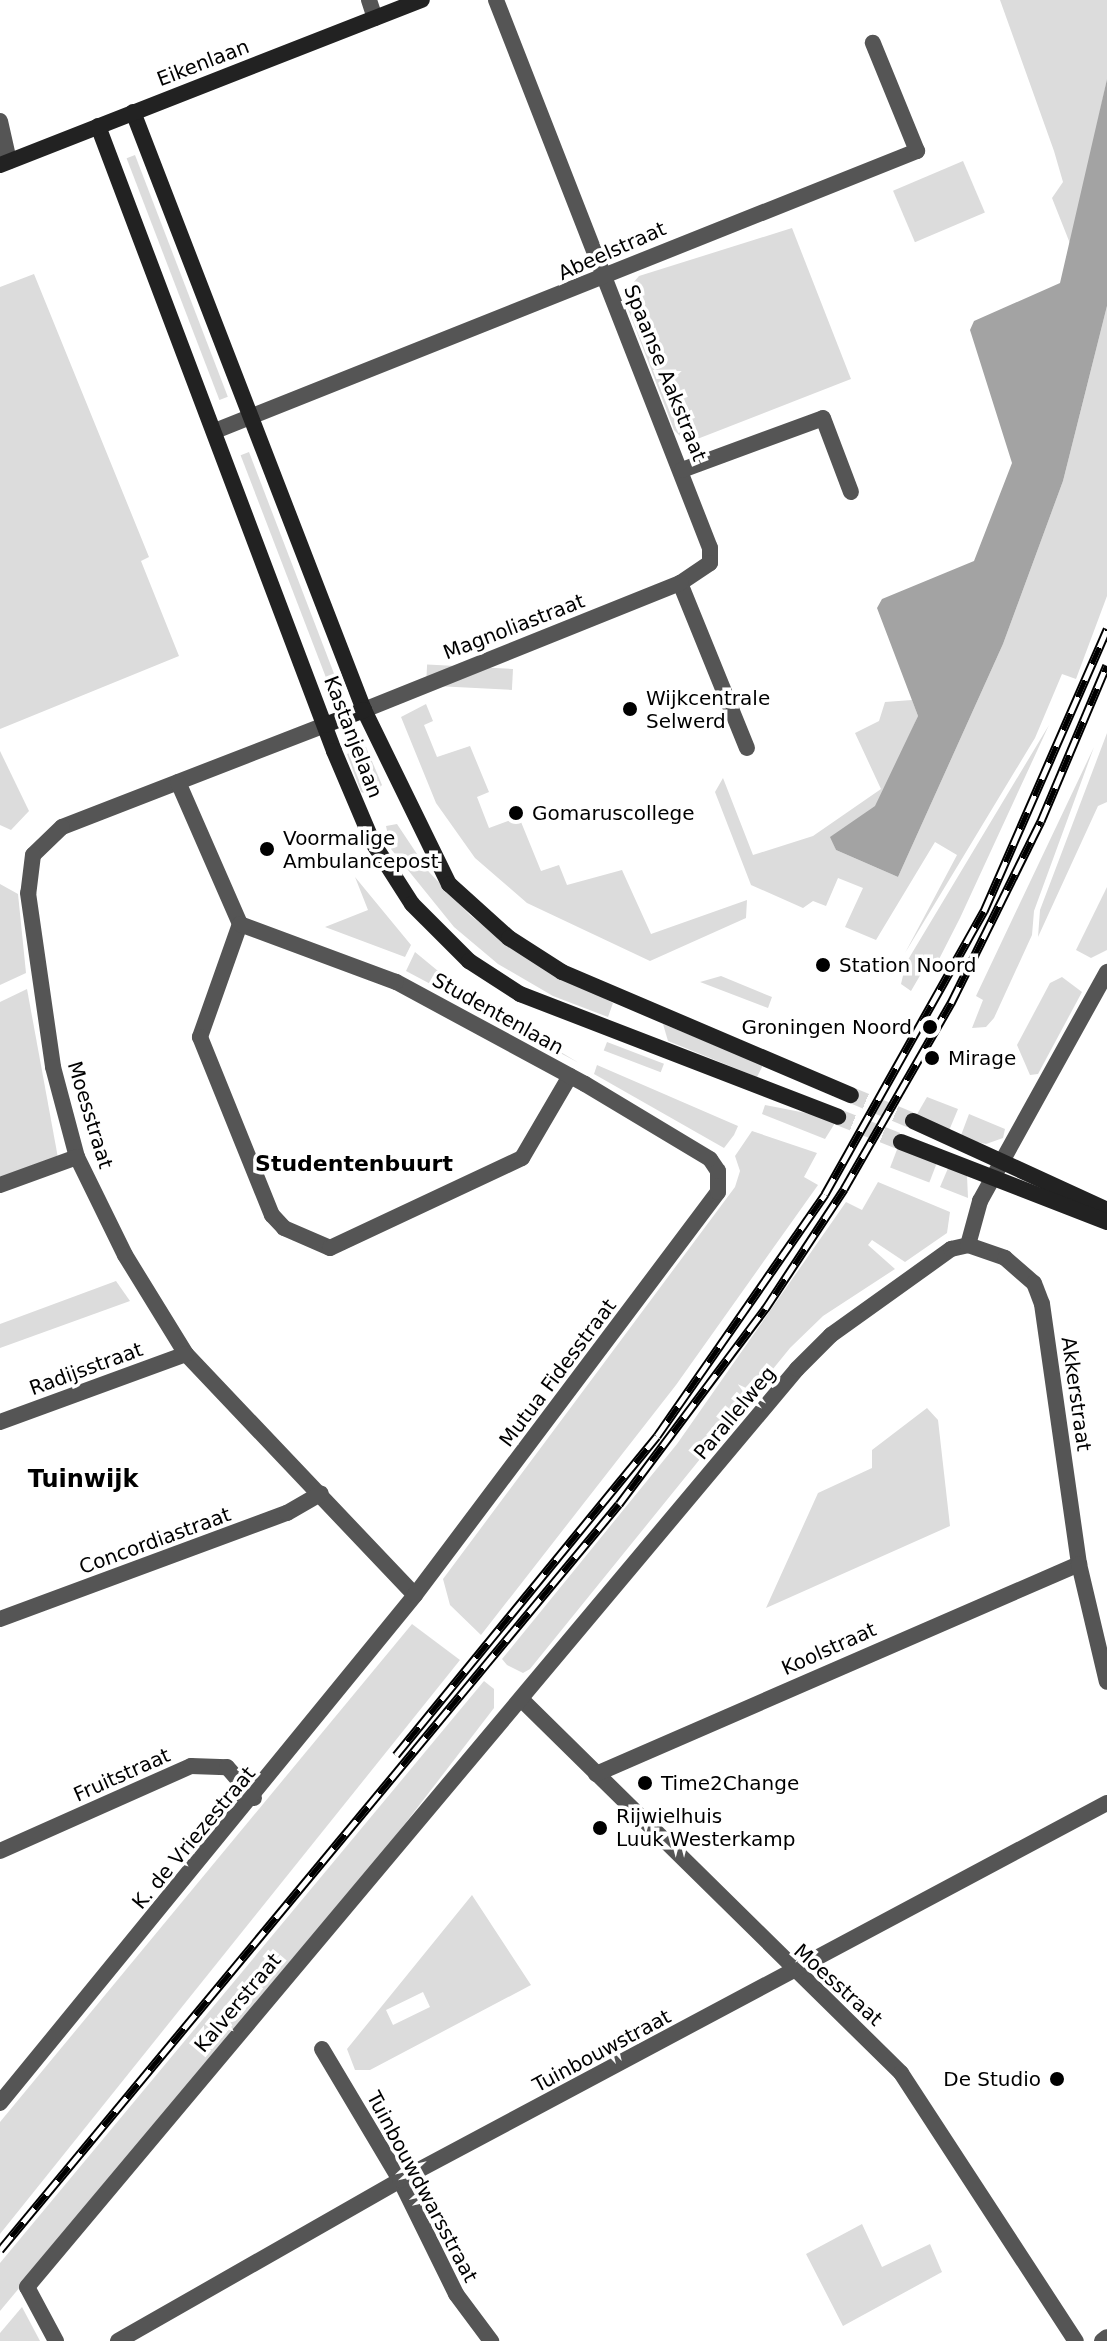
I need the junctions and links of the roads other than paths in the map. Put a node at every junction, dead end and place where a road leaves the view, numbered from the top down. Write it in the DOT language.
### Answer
graph roads {
  1 [pos="369,0"];
  2 [pos="422,0"];
  3 [pos="496,0"];
  4 [pos="375,18"];
  5 [pos="873,43"];
  6 [pos="133,112"];
  7 [pos="0,121"];
  8 [pos="98,126"];
  9 [pos="5,163"];
  10 [pos="605,279"];
  11 [pos="251,418"];
  12 [pos="215,431"];
  13 [pos="682,470"];
  14 [pos="851,492"];
  15 [pos="680,583"];
  16 [pos="364,710"];
  17 [pos="325,725"];
  18 [pos="747,748"];
  19 [pos="178,782"];
  20 [pos="240,924"];
  21 [pos="1107,972"];
  22 [pos="570,1076"];
  23 [pos="851,1095"];
  24 [pos="838,1117"];
  25 [pos="913,1121"];
  26 [pos="901,1142"];
  27 [pos="77,1157"];
  28 [pos="1003,1161"];
  29 [pos="718,1171"];
  30 [pos="993,1179"];
  31 [pos="0,1185"];
  32 [pos="1107,1210"];
  33 [pos="1107,1222"];
  34 [pos="968,1245"];
  35 [pos="186,1354"];
  36 [pos="0,1422"];
  37 [pos="321,1493"];
  38 [pos="1079,1564"];
  39 [pos="415,1595"];
  40 [pos="0,1619"];
  41 [pos="1107,1682"];
  42 [pos="522,1700"];
  43 [pos="596,1774"];
  44 [pos="254,1798"];
  45 [pos="1107,1803"];
  46 [pos="0,1851"];
  47 [pos="793,1973"];
  48 [pos="322,2049"];
  49 [pos="0,2103"];
  50 [pos="400,2180"];
  51 [pos="1107,2337"];
  52 [pos="56,2341"];
  53 [pos="118,2341"];
  54 [pos="491,2341"];
  55 [pos="1076,2341"];
  56 [pos="1102,2341"];
  1 -- 4 [label="street"];
  2 -- 4 [label="street, Eikenlaan"];
  3 -- 10 [label="street, Spaanse Aakstraat"];
  4 -- 6 [label="street, Eikenlaan"];
  5 -- 10 [label="street, Abeelstraat"];
  6 -- 8 [label="street, Eikenlaan"];
  6 -- 11 [label="street, Kastanjelaan"];
  7 -- 9 [label="street"];
  8 -- 9 [label="street, Eikenlaan"];
  8 -- 12 [label="street, Kastanjelaan"];
  10 -- 11 [label="street, Abeelstraat"];
  10 -- 13 [label="street, Spaanse Aakstraat"];
  11 -- 12 [label="street, Abeelstraat"];
  11 -- 16 [label="street, Kastanjelaan"];
  12 -- 17 [label="street, Kastanjelaan"];
  13 -- 14 [label="street"];
  13 -- 15 [label="street, Spaanse Aakstraat"];
  15 -- 16 [label="street, Magnoliastraat"];
  15 -- 18 [label="street"];
  16 -- 17 [label="street"];
  16 -- 23 [label="street, Kastanjelaan"];
  17 -- 19 [label="street, Moesstraat"];
  17 -- 24 [label="street, Kastanjelaan"];
  19 -- 20 [label="street"];
  19 -- 27 [label="street, Moesstraat"];
  20 -- 22 [label="street, Studentenlaan"];
  20 -- 22 [label="street"];
  21 -- 28 [label="street"];
  22 -- 29 [label="street, Studentenlaan"];
  25 -- 28 [label="street"];
  26 -- 30 [label="street"];
  27 -- 31 [label="street"];
  27 -- 35 [label="street, Moesstraat"];
  28 -- 30 [label="street"];
  28 -- 32 [label="street"];
  29 -- 39 [label="street, Mutua Fidesstraat"];
  30 -- 33 [label="street"];
  30 -- 34 [label="street"];
  34 -- 38 [label="street, Akkerstraat"];
  34 -- 42 [label="street, Parallelweg"];
  35 -- 36 [label="street, Radijsstraat"];
  35 -- 37 [label="street, Moesstraat"];
  37 -- 39 [label="street, Moesstraat"];
  37 -- 40 [label="street, Concordiastraat"];
  38 -- 41 [label="street, Akkerstraat"];
  38 -- 43 [label="street, Koolstraat"];
  39 -- 44 [label="street, K. de Vriezestraat"];
  42 -- 43 [label="street, Moesstraat"];
  42 -- 52 [label="street, Kalverstraat"];
  43 -- 47 [label="street, Moesstraat"];
  44 -- 46 [label="street, Fruitstraat"];
  44 -- 49 [label="street, K. de Vriezestraat"];
  45 -- 47 [label="street, Tuinbouwstraat"];
  47 -- 50 [label="street, Tuinbouwstraat"];
  47 -- 55 [label="street, Moesstraat"];
  48 -- 50 [label="street, Tuinbouwdwarsstraat"];
  50 -- 53 [label="street, Tuinbouwstraat"];
  50 -- 54 [label="street, Tuinbouwdwarsstraat"];
  51 -- 56 [label="street"];
}
